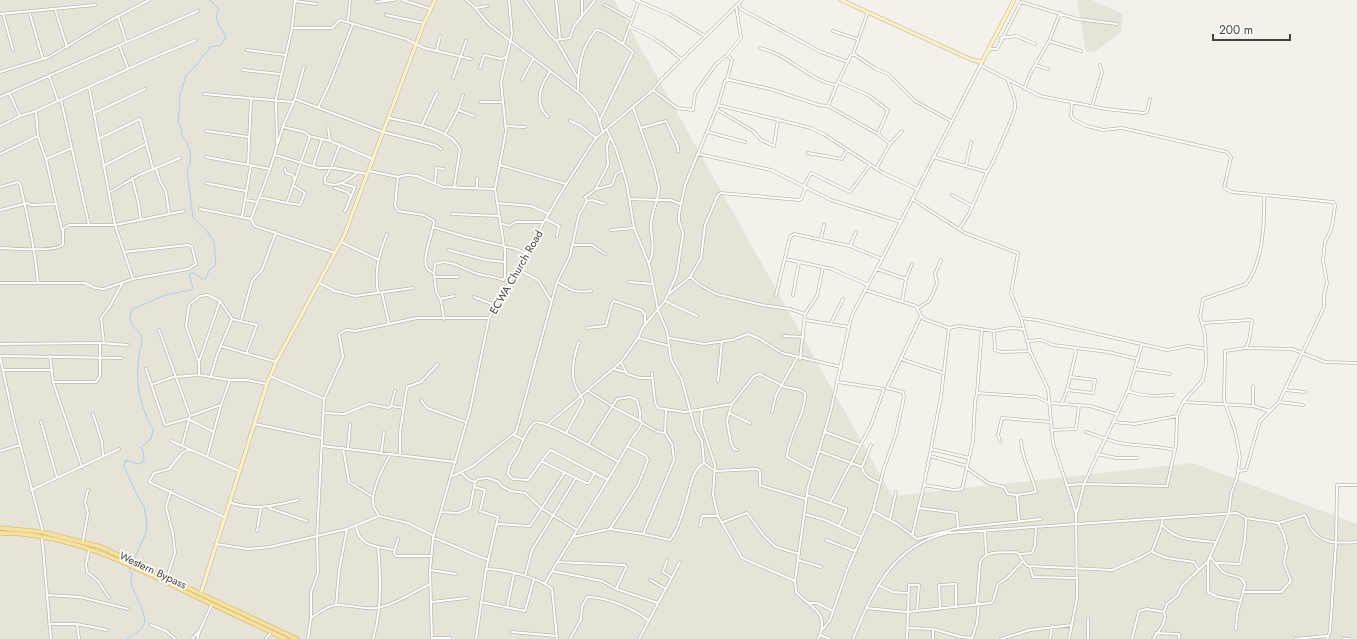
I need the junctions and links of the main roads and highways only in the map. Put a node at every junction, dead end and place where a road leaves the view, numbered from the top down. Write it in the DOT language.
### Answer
graph roads {
  1 [pos="0,528"];
  2 [pos="0,533"];
  3 [pos="283,638"];
  4 [pos="297,639"];
  1 -- 4 [label="main road, Western Bypass"];
  2 -- 3 [label="main road, Western Bypass"];
}
